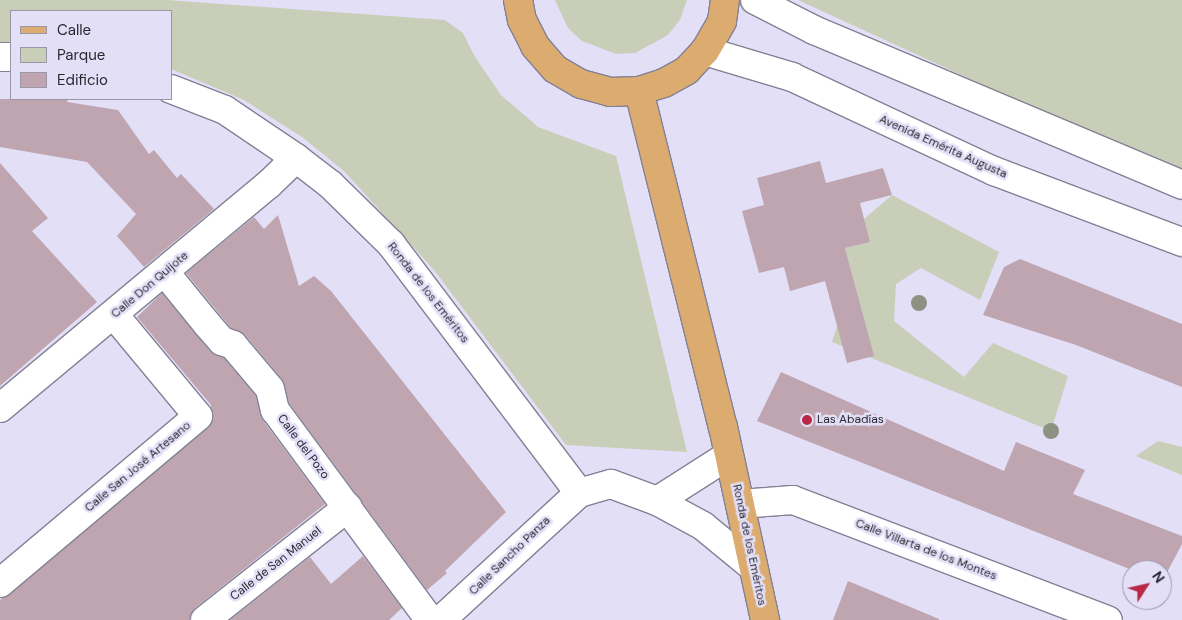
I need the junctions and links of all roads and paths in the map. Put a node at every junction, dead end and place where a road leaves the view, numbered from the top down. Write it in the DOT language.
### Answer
graph roads {
  1 [pos="518,0"];
  2 [pos="725,0"];
  3 [pos="755,0"];
  4 [pos="705,51"];
  5 [pos="172,88"];
  6 [pos="639,91"];
  7 [pos="296,158"];
  8 [pos="1182,185"];
  9 [pos="1182,242"];
  10 [pos="172,282"];
  11 [pos="114,315"];
  12 [pos="0,408"];
  13 [pos="729,455"];
  14 [pos="579,493"];
  15 [pos="657,501"];
  16 [pos="740,504"];
  17 [pos="348,507"];
  18 [pos="754,567"];
  19 [pos="0,583"];
  20 [pos="205,620"];
  21 [pos="430,620"];
  22 [pos="441,620"];
  23 [pos="765,620"];
  24 [pos="1108,620"];
  1 -- 6 [label="main road"];
  2 -- 4 [label="main road"];
  3 -- 8 [label="street"];
  4 -- 6 [label="main road"];
  4 -- 9 [label="street, Avenida Emérita Augusta"];
  5 -- 7 [label="street, Ronda de los Eméritos"];
  6 -- 13 [label="main road, Ronda de los Eméritos"];
  7 -- 11 [label="street, Calle Don Quijote"];
  7 -- 14 [label="street, Ronda de los Eméritos"];
  10 -- 17 [label="street, Calle del Pozo"];
  11 -- 12 [label="street, Calle Don Quijote"];
  11 -- 19 [label="street, Calle San José Artesano"];
  13 -- 15 [label="street"];
  13 -- 16 [label="main road, Ronda de los Eméritos"];
  14 -- 15 [label="street"];
  14 -- 22 [label="street, Calle Sancho Panza"];
  15 -- 18 [label="street"];
  16 -- 18 [label="main road, Ronda de los Eméritos"];
  16 -- 24 [label="street, Calle Villarta de los Montes"];
  17 -- 20 [label="street, Calle de San Manuel"];
  17 -- 21 [label="street, Calle del Pozo"];
  18 -- 23 [label="main road, Ronda de los Eméritos"];
}
